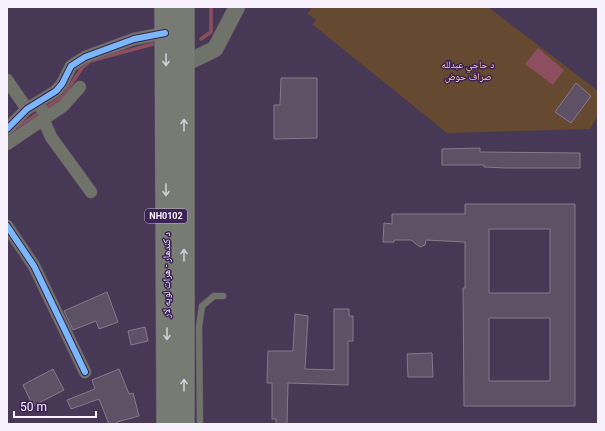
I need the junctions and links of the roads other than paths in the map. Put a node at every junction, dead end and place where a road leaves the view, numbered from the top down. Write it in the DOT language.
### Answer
graph roads {
  1 [pos="165,7"];
  2 [pos="184,7"];
  3 [pos="237,7"];
  4 [pos="166,33"];
  5 [pos="184,64"];
  6 [pos="7,80"];
  7 [pos="80,87"];
  8 [pos="39,110"];
  9 [pos="7,129"];
  10 [pos="7,144"];
  11 [pos="91,192"];
  12 [pos="7,226"];
  13 [pos="223,296"];
  14 [pos="175,299"];
  15 [pos="85,372"];
  16 [pos="167,424"];
  17 [pos="184,424"];
  18 [pos="200,424"];
  1 -- 4 [label="highway, د کندهار - هرات لويه لار / NH0102"];
  2 -- 5 [label="highway, د کندهار - هرات لويه لار / NH0102"];
  3 -- 5 [label="street"];
  4 -- 8 [label="street"];
  4 -- 14 [label="highway, د کندهار - هرات لويه لار / NH0102, one-way"];
  14 -- 5 [label="highway, د کندهار - هرات لويه لار / NH0102, one-way"];
  6 -- 8 [label="street"];
  7 -- 8 [label="street"];
  8 -- 9 [label="street"];
  8 -- 10 [label="street"];
  8 -- 11 [label="street"];
  12 -- 15 [label="street"];
  13 -- 18 [label="lane"];
  14 -- 16 [label="highway, د کندهار - هرات لويه لار / NH0102, one-way"];
  17 -- 14 [label="highway, د کندهار - هرات لويه لار / NH0102, one-way"];
}
